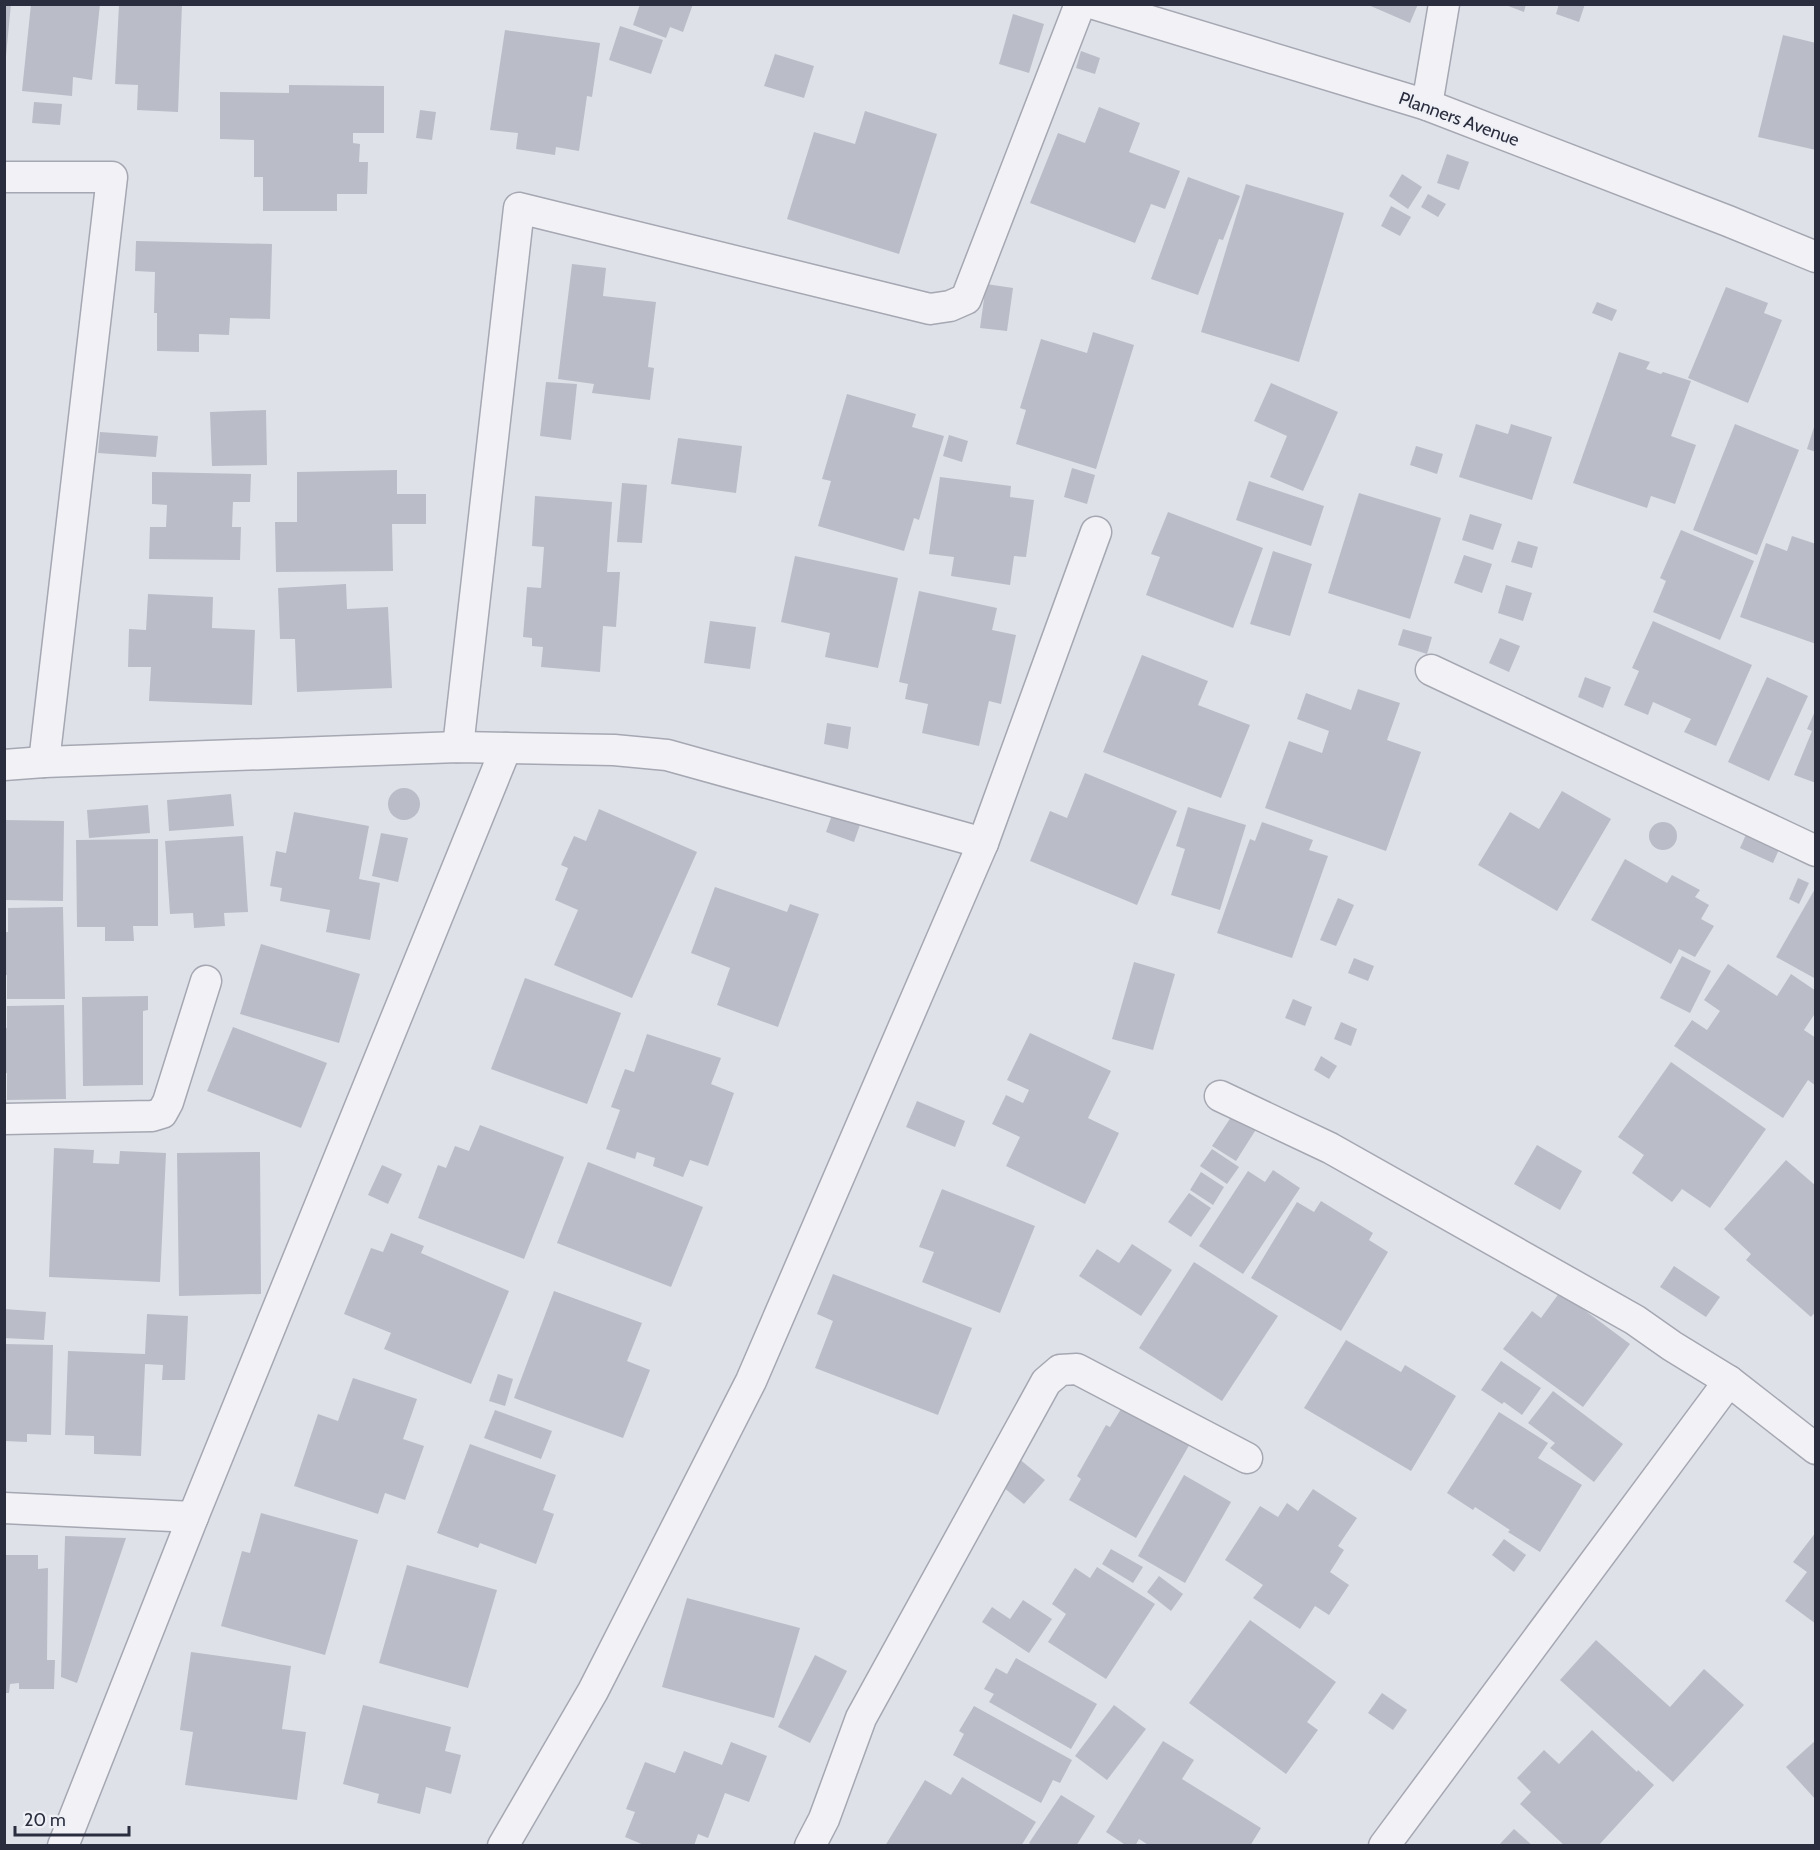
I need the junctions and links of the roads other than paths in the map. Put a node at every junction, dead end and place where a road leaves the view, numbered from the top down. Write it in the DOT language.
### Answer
graph roads {
  1 [pos="1080,4"];
  2 [pos="1094,4"];
  3 [pos="1444,4"];
  4 [pos="1428,105"];
  5 [pos="4,177"];
  6 [pos="1815,257"];
  7 [pos="1096,532"];
  8 [pos="1431,670"];
  9 [pos="458,747"];
  10 [pos="506,748"];
  11 [pos="44,762"];
  12 [pos="4,765"];
  13 [pos="983,843"];
  14 [pos="1815,851"];
  15 [pos="206,981"];
  16 [pos="1220,1096"];
  17 [pos="4,1119"];
  18 [pos="1729,1381"];
  19 [pos="1815,1449"];
  20 [pos="1247,1458"];
  21 [pos="4,1508"];
  22 [pos="193,1517"];
  23 [pos="63,1845"];
  24 [pos="503,1845"];
  25 [pos="810,1845"];
  26 [pos="1384,1845"];
  1 -- 9 [label="street"];
  2 -- 4 [label="street, Planners Avenue"];
  3 -- 4 [label="street"];
  4 -- 6 [label="street, Planners Avenue"];
  5 -- 11 [label="street"];
  7 -- 13 [label="street"];
  8 -- 14 [label="street"];
  9 -- 10 [label="street"];
  9 -- 11 [label="street"];
  10 -- 13 [label="street"];
  10 -- 22 [label="street"];
  11 -- 12 [label="street"];
  13 -- 24 [label="street"];
  15 -- 17 [label="street"];
  16 -- 18 [label="street"];
  18 -- 19 [label="street"];
  18 -- 26 [label="street"];
  20 -- 25 [label="street"];
  21 -- 22 [label="street"];
  22 -- 23 [label="street"];
}
